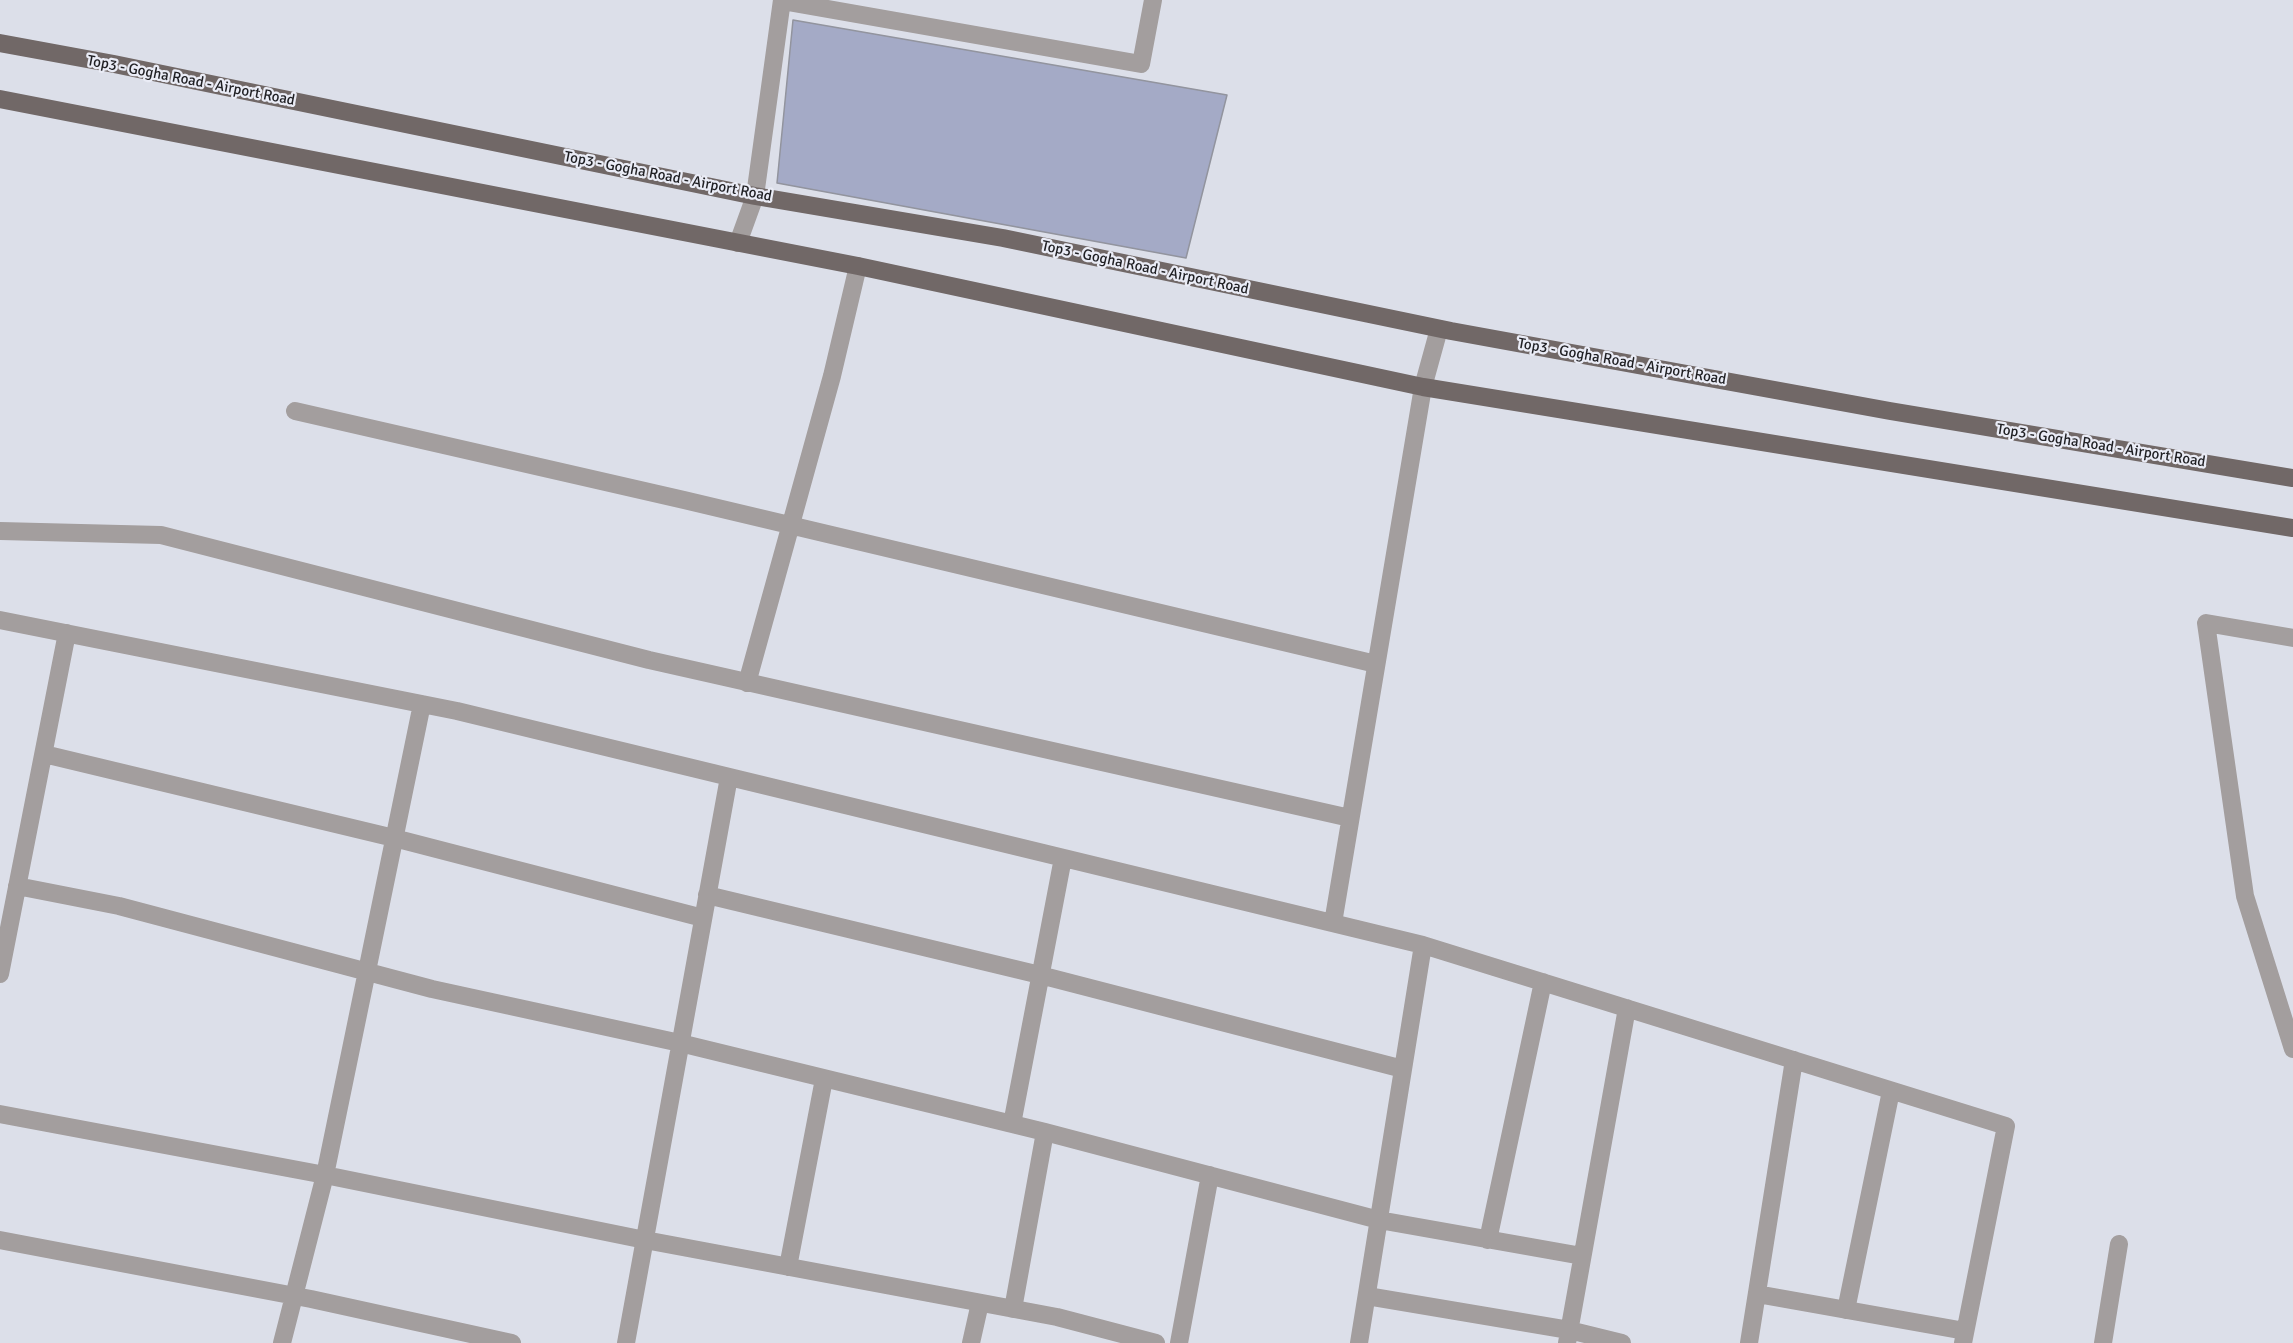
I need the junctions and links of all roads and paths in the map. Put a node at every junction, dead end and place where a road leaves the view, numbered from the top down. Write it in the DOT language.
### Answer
graph roads {
  1 [pos="1153,0"];
  2 [pos="782,1"];
  3 [pos="0,43"];
  4 [pos="0,99"];
  5 [pos="755,196"];
  6 [pos="738,243"];
  7 [pos="858,266"];
  8 [pos="1439,329"];
  9 [pos="1423,387"];
  10 [pos="296,411"];
  11 [pos="2293,478"];
  12 [pos="791,525"];
  13 [pos="2293,528"];
  14 [pos="0,531"];
  15 [pos="0,620"];
  16 [pos="68,633"];
  17 [pos="2293,638"];
  18 [pos="1376,664"];
  19 [pos="747,682"];
  20 [pos="422,704"];
  21 [pos="44,754"];
  22 [pos="729,777"];
  23 [pos="1350,818"];
  24 [pos="394,838"];
  25 [pos="1063,858"];
  26 [pos="17,886"];
  27 [pos="707,895"];
  28 [pos="703,918"];
  29 [pos="1333,923"];
  30 [pos="1424,945"];
  31 [pos="367,972"];
  32 [pos="0,974"];
  33 [pos="1040,975"];
  34 [pos="1543,982"];
  35 [pos="1627,1008"];
  36 [pos="680,1043"];
  37 [pos="2293,1049"];
  38 [pos="1794,1060"];
  39 [pos="1403,1068"];
  40 [pos="824,1079"];
  41 [pos="1891,1091"];
  42 [pos="0,1113"];
  43 [pos="1012,1124"];
  44 [pos="1045,1132"];
  45 [pos="326,1175"];
  46 [pos="1210,1175"];
  47 [pos="1379,1220"];
  48 [pos="0,1240"];
  49 [pos="645,1240"];
  50 [pos="1488,1240"];
  51 [pos="2119,1244"];
  52 [pos="1582,1256"];
  53 [pos="788,1267"];
  54 [pos="1757,1294"];
  55 [pos="294,1296"];
  56 [pos="1367,1296"];
  57 [pos="980,1303"];
  58 [pos="1013,1309"];
  59 [pos="1846,1310"];
  60 [pos="1568,1336"];
  61 [pos="1964,1337"];
  62 [pos="282,1343"];
  63 [pos="512,1343"];
  64 [pos="626,1343"];
  65 [pos="971,1343"];
  66 [pos="1156,1343"];
  67 [pos="1179,1343"];
  68 [pos="1359,1343"];
  69 [pos="1622,1343"];
  70 [pos="1749,1343"];
  71 [pos="2103,1343"];
  1 -- 2 [label="street"];
  2 -- 5 [label="street"];
  3 -- 5 [label="main road, Top3 - Gogha Road - Airport Road"];
  4 -- 6 [label="main road"];
  5 -- 6 [label="street"];
  5 -- 8 [label="main road, Top3 - Gogha Road - Airport Road"];
  6 -- 7 [label="main road"];
  7 -- 9 [label="main road"];
  7 -- 12 [label="street"];
  8 -- 9 [label="street"];
  8 -- 11 [label="main road, Top3 - Gogha Road - Airport Road"];
  9 -- 13 [label="main road"];
  9 -- 18 [label="street"];
  10 -- 12 [label="street"];
  12 -- 18 [label="street"];
  12 -- 19 [label="street"];
  14 -- 19 [label="street"];
  15 -- 16 [label="street"];
  16 -- 20 [label="street"];
  16 -- 21 [label="street"];
  17 -- 37 [label="street"];
  18 -- 23 [label="street"];
  19 -- 23 [label="street"];
  20 -- 22 [label="street"];
  20 -- 24 [label="street"];
  21 -- 24 [label="street"];
  21 -- 26 [label="street"];
  22 -- 25 [label="street"];
  22 -- 27 [label="street"];
  23 -- 29 [label="street"];
  24 -- 28 [label="street"];
  24 -- 31 [label="street"];
  25 -- 29 [label="street"];
  25 -- 33 [label="street"];
  26 -- 31 [label="street"];
  26 -- 32 [label="street"];
  27 -- 28 [label="street"];
  27 -- 33 [label="street"];
  28 -- 36 [label="street"];
  29 -- 30 [label="street"];
  30 -- 34 [label="street"];
  30 -- 39 [label="street"];
  31 -- 36 [label="street"];
  31 -- 45 [label="street"];
  33 -- 39 [label="street"];
  33 -- 43 [label="street"];
  34 -- 35 [label="street"];
  34 -- 50 [label="street"];
  35 -- 38 [label="street"];
  35 -- 52 [label="street"];
  36 -- 40 [label="street"];
  36 -- 49 [label="street"];
  38 -- 41 [label="street"];
  38 -- 54 [label="street"];
  39 -- 47 [label="street"];
  40 -- 43 [label="street"];
  40 -- 53 [label="street"];
  41 -- 59 [label="street"];
  41 -- 61 [label="street"];
  42 -- 45 [label="street"];
  43 -- 44 [label="street"];
  44 -- 46 [label="street"];
  44 -- 58 [label="street"];
  45 -- 49 [label="street"];
  45 -- 55 [label="street"];
  46 -- 47 [label="street"];
  46 -- 67 [label="street"];
  47 -- 50 [label="street"];
  47 -- 56 [label="street"];
  48 -- 55 [label="street"];
  49 -- 53 [label="street"];
  49 -- 64 [label="street"];
  50 -- 52 [label="street"];
  51 -- 71 [label="street"];
  52 -- 60 [label="street"];
  53 -- 57 [label="street"];
  54 -- 59 [label="street"];
  54 -- 70 [label="street"];
  55 -- 62 [label="street"];
  55 -- 63 [label="street"];
  56 -- 60 [label="street"];
  56 -- 68 [label="street"];
  57 -- 58 [label="street"];
  57 -- 65 [label="street"];
  58 -- 66 [label="street"];
  59 -- 61 [label="street"];
  60 -- 69 [label="street"];
}
